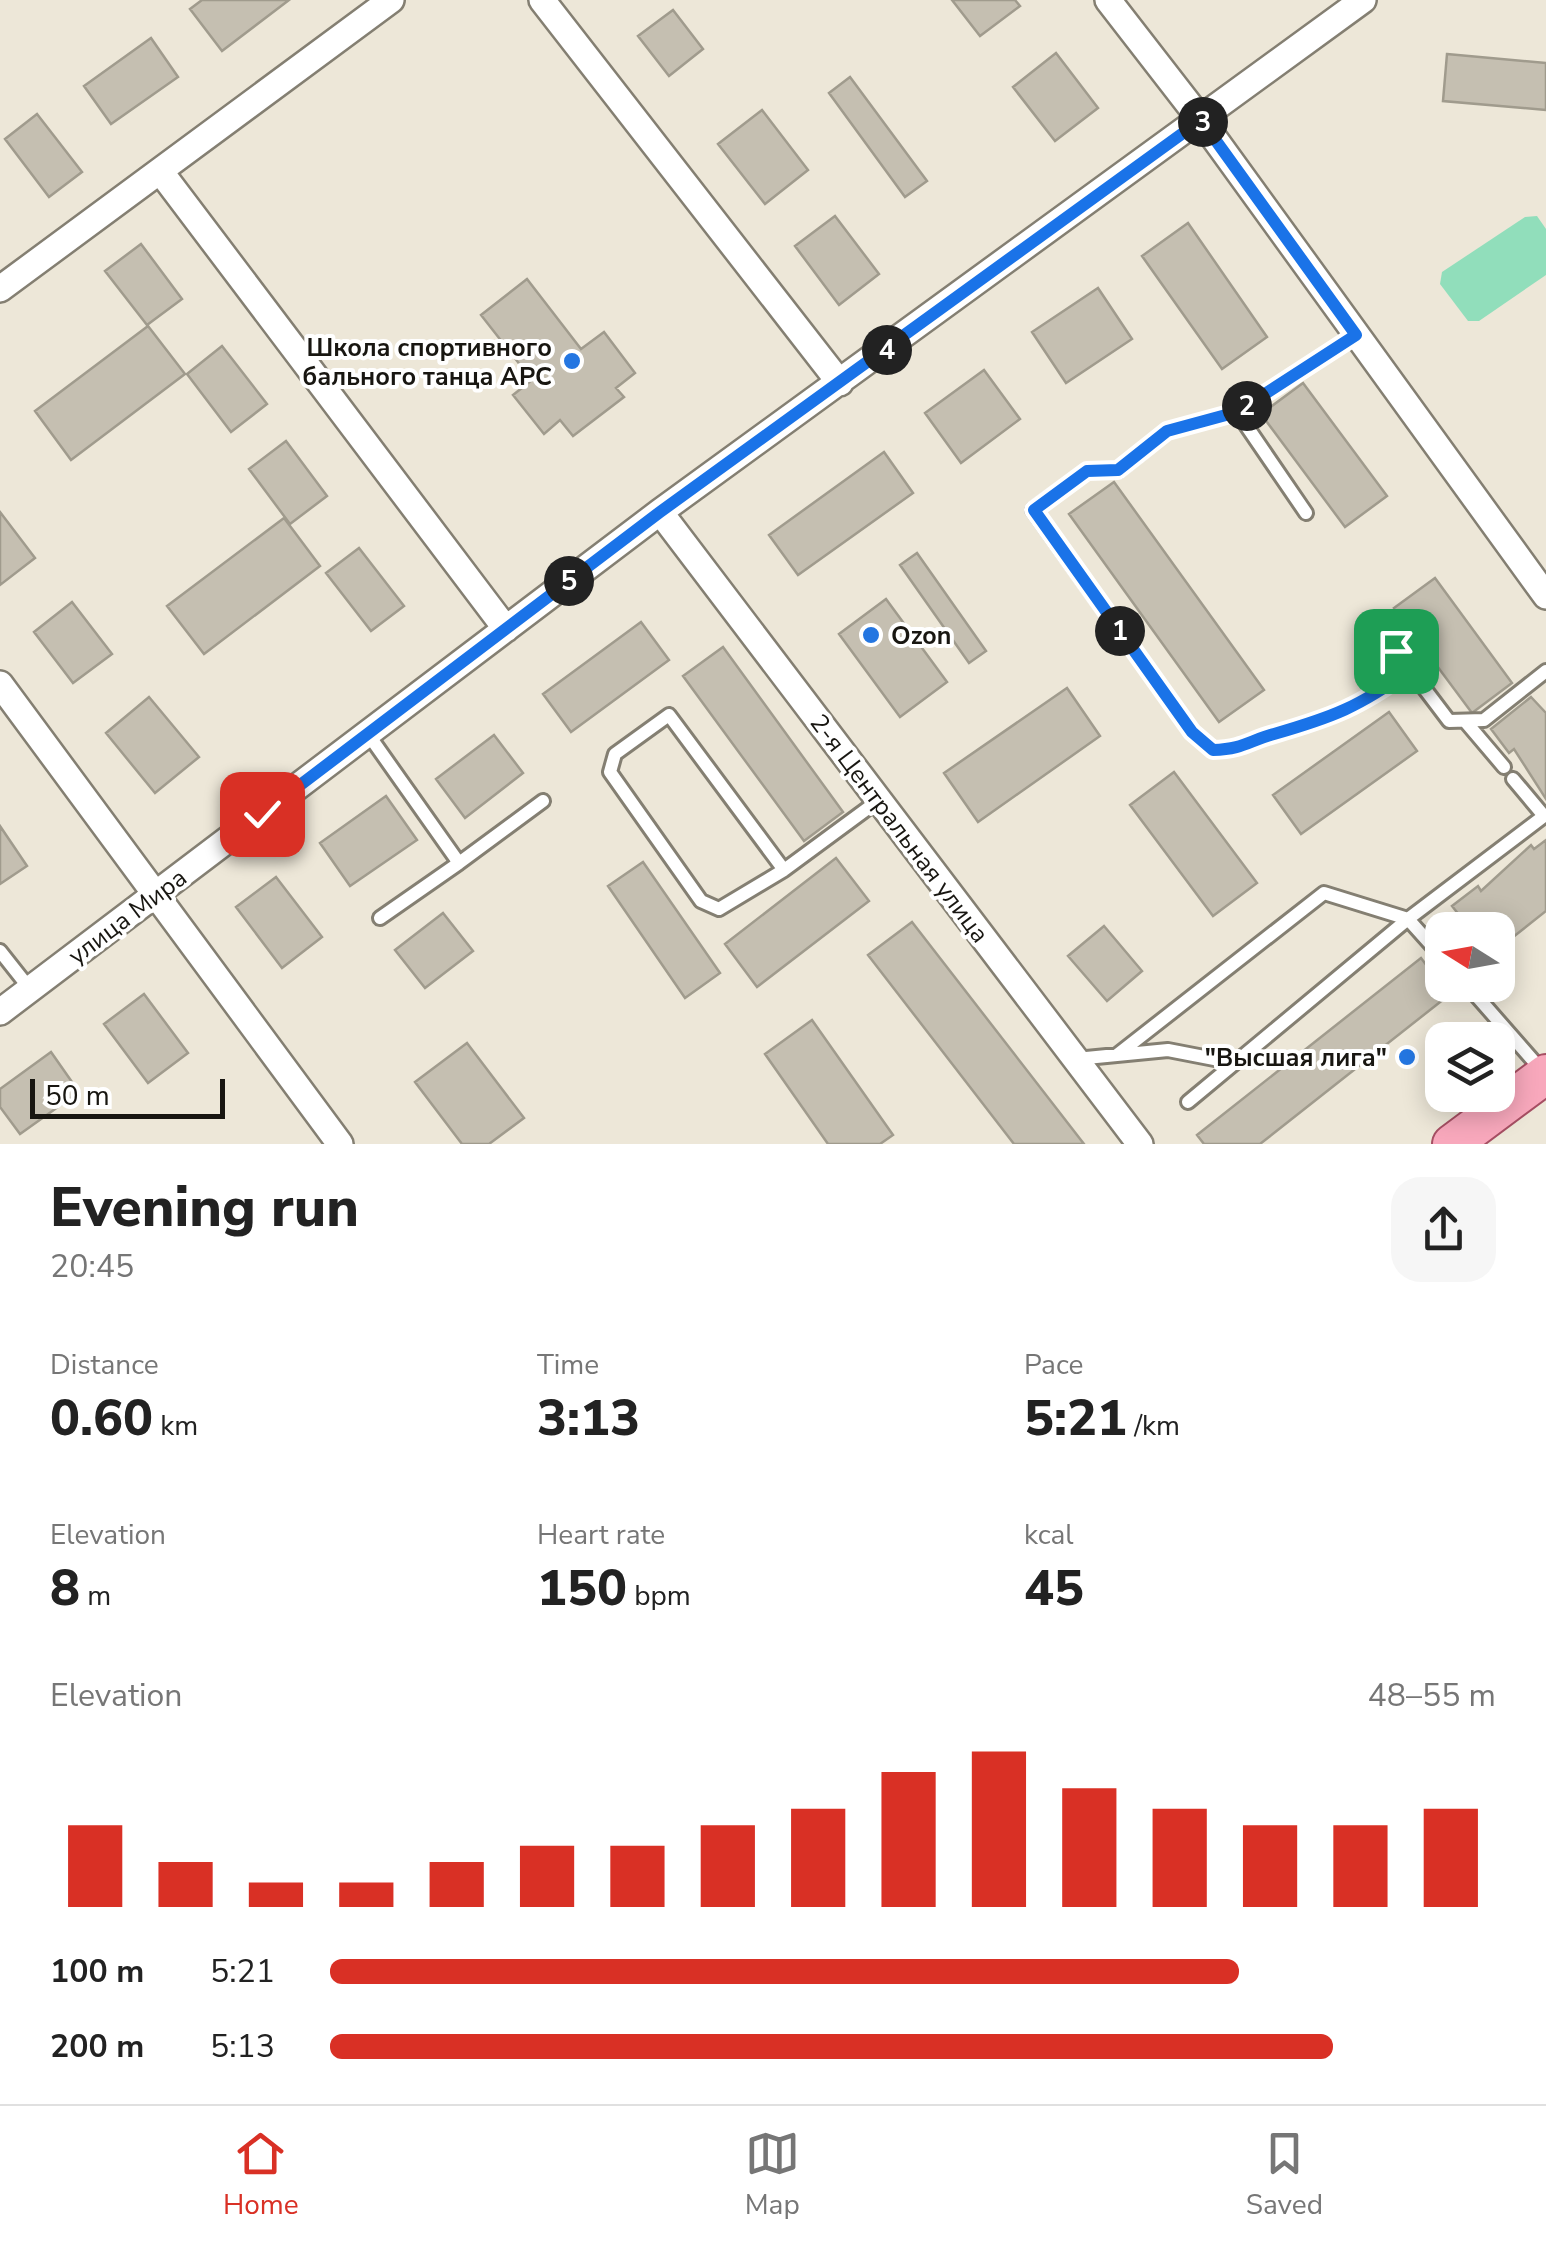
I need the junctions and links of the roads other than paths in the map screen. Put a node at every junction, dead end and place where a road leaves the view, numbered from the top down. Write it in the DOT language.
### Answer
graph roads {
  1 [pos="391,0"];
  2 [pos="542,0"];
  3 [pos="1108,0"];
  4 [pos="1363,0"];
  5 [pos="1201,120"];
  6 [pos="160,171"];
  7 [pos="0,289"];
  8 [pos="1356,335"];
  9 [pos="840,384"];
  10 [pos="1237,412"];
  11 [pos="660,512"];
  12 [pos="1306,512"];
  13 [pos="1546,596"];
  14 [pos="506,629"];
  15 [pos="1396,651"];
  16 [pos="1410,670"];
  17 [pos="1546,671"];
  18 [pos="0,684"];
  19 [pos="1466,721"];
  20 [pos="368,734"];
  21 [pos="879,800"];
  22 [pos="543,801"];
  23 [pos="459,863"];
  24 [pos="784,870"];
  25 [pos="156,894"];
  26 [pos="380,918"];
  27 [pos="1408,918"];
  28 [pos="1425,938"];
  29 [pos="0,951"];
  30 [pos="30,989"];
  31 [pos="1482,1002"];
  32 [pos="0,1012"];
  33 [pos="1117,1055"];
  34 [pos="1076,1060"];
  35 [pos="1235,1063"];
  36 [pos="1546,1074"];
  37 [pos="1188,1102"];
  38 [pos="340,1144"];
  39 [pos="1140,1144"];
  40 [pos="1452,1144"];
  1 -- 6 [label="street"];
  2 -- 9 [label="street"];
  3 -- 5 [label="street"];
  4 -- 5 [label="street, улица Мира"];
  5 -- 8 [label="street"];
  5 -- 9 [label="street, улица Мира"];
  6 -- 7 [label="street"];
  6 -- 14 [label="street"];
  8 -- 10 [label="lane"];
  8 -- 13 [label="street"];
  9 -- 11 [label="street, улица Мира"];
  10 -- 12 [label="lane"];
  10 -- 16 [label="lane"];
  11 -- 14 [label="street, улица Мира"];
  11 -- 21 [label="street, 2-я Центральная улица"];
  14 -- 20 [label="street, улица Мира"];
  15 -- 16 [label="lane"];
  16 -- 19 [label="lane"];
  17 -- 19 [label="lane"];
  18 -- 25 [label="street"];
  19 -- 27 [label="lane"];
  20 -- 23 [label="lane"];
  20 -- 25 [label="street, улица Мира"];
  21 -- 24 [label="lane"];
  21 -- 34 [label="street, 2-я Центральная улица"];
  22 -- 23 [label="lane"];
  23 -- 26 [label="lane"];
  24 -- 24 [label="lane"];
  25 -- 30 [label="street, улица Мира"];
  25 -- 38 [label="street"];
  27 -- 28 [label="lane"];
  27 -- 33 [label="lane"];
  27 -- 35 [label="lane"];
  29 -- 30 [label="lane"];
  30 -- 32 [label="street, улица Мира"];
  31 -- 36 [label="lane"];
  33 -- 34 [label="lane"];
  33 -- 35 [label="lane"];
  34 -- 39 [label="street, 2-я Центральная улица"];
  35 -- 37 [label="lane"];
  36 -- 40 [label="main road"];
}
